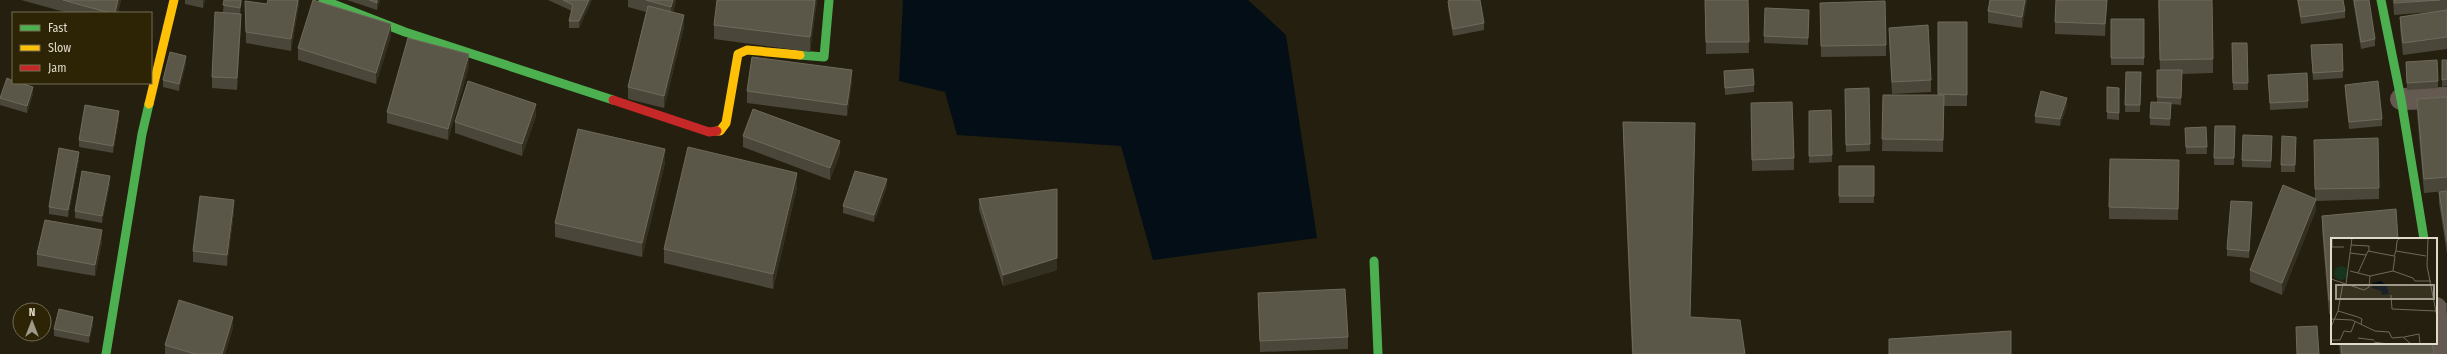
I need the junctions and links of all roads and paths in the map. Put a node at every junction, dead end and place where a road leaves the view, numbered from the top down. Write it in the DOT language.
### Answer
graph roads {
  1 [pos="174,0"];
  2 [pos="324,0"];
  3 [pos="829,0"];
  4 [pos="2381,0"];
  5 [pos="2447,98"];
  6 [pos="2401,100"];
  7 [pos="2424,238"];
  8 [pos="1374,261"];
  9 [pos="2437,314"];
  10 [pos="106,354"];
  11 [pos="1378,354"];
  12 [pos="2444,354"];
  1 -- 10 [label="street"];
  2 -- 3 [label="street"];
  4 -- 6 [label="street"];
  5 -- 6 [label="street"];
  6 -- 7 [label="street"];
  8 -- 11 [label="street"];
  9 -- 12 [label="street"];
}
